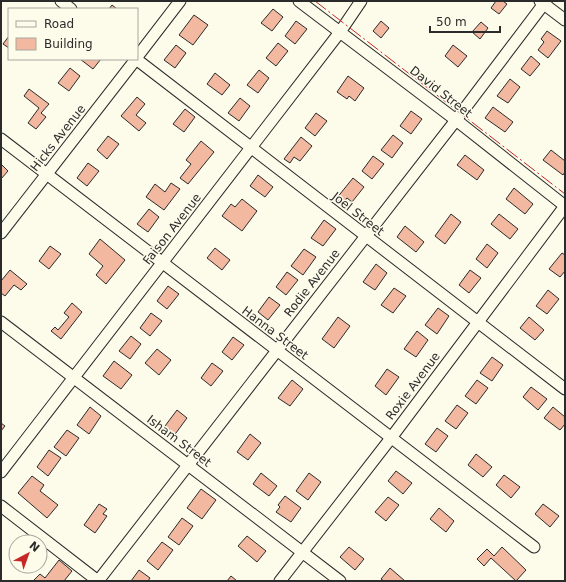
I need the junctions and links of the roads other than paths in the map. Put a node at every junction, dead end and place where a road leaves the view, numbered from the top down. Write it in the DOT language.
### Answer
graph roads {
  1 [pos="61,1"];
  2 [pos="180,1"];
  3 [pos="299,1"];
  4 [pos="361,1"];
  5 [pos="543,2"];
  6 [pos="70,8"];
  7 [pos="565,20"];
  8 [pos="340,32"];
  9 [pos="138,55"];
  10 [pos="134,60"];
  11 [pos="138,60"];
  12 [pos="456,120"];
  13 [pos="1,139"];
  14 [pos="252,147"];
  15 [pos="46,174"];
  16 [pos="565,206"];
  17 [pos="1,233"];
  18 [pos="366,236"];
  19 [pos="162,263"];
  20 [pos="1,322"];
  21 [pos="478,322"];
  22 [pos="277,351"];
  23 [pos="74,378"];
  24 [pos="565,389"];
  25 [pos="391,438"];
  26 [pos="188,465"];
  27 [pos="1,472"];
  28 [pos="1,506"];
  29 [pos="534,547"];
  30 [pos="302,552"];
  31 [pos="98,581"];
  32 [pos="280,581"];
  33 [pos="340,581"];
  1 -- 6 [label="street"];
  2 -- 9 [label="street, Hicks Avenue"];
  3 -- 8 [label="street, David Street"];
  4 -- 8 [label="street, Faison Avenue"];
  5 -- 7 [label="street"];
  5 -- 12 [label="street, Rodie Avenue"];
  8 -- 12 [label="street, David Street"];
  8 -- 14 [label="street, Faison Avenue"];
  10 -- 15 [label="street, Hicks Avenue"];
  11 -- 14 [label="street, Joel Street"];
  12 -- 16 [label="street, David Street"];
  12 -- 18 [label="street, Rodie Avenue"];
  13 -- 15 [label="street, Hanna Street"];
  14 -- 18 [label="street, Joel Street"];
  14 -- 19 [label="street, Faison Avenue"];
  15 -- 17 [label="street, Hicks Avenue"];
  15 -- 19 [label="street, Hanna Street"];
  16 -- 21 [label="street, Roxie Avenue"];
  18 -- 21 [label="street, Joel Street"];
  18 -- 22 [label="street, Rodie Avenue"];
  19 -- 22 [label="street, Hanna Street"];
  19 -- 23 [label="street, Faison Avenue"];
  20 -- 23 [label="street, Isham Street"];
  21 -- 24 [label="street, Joel Street"];
  21 -- 25 [label="street, Roxie Avenue"];
  22 -- 25 [label="street, Hanna Street"];
  22 -- 26 [label="street, Rodie Avenue"];
  23 -- 26 [label="street, Isham Street"];
  23 -- 27 [label="street, Faison Avenue"];
  25 -- 29 [label="street, Hanna Street"];
  25 -- 30 [label="street, Roxie Avenue"];
  26 -- 30 [label="street, Isham Street"];
  26 -- 31 [label="street, Rodie Avenue"];
  28 -- 31 [label="street"];
  30 -- 32 [label="street, Roxie Avenue"];
  30 -- 33 [label="street, Isham Street"];
}
